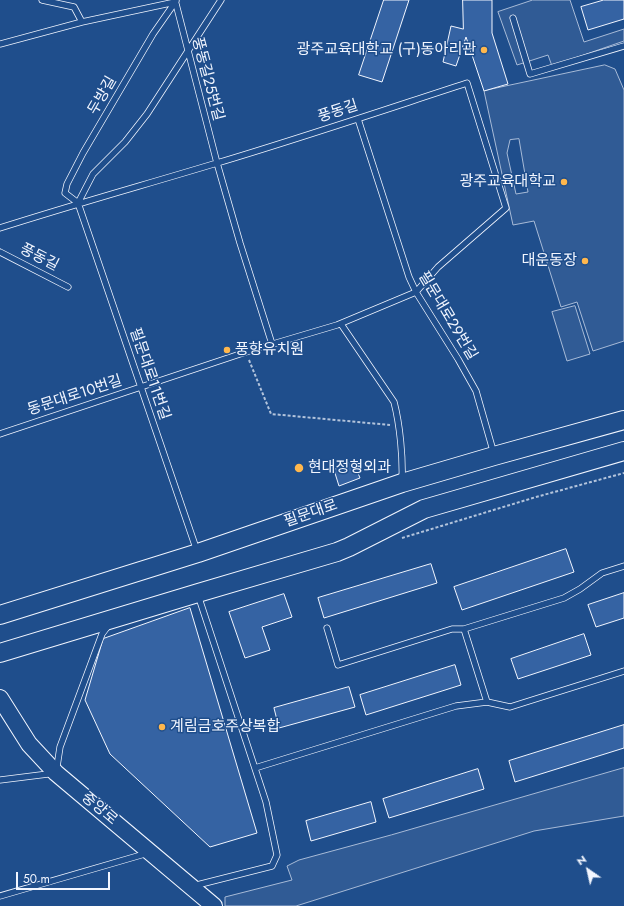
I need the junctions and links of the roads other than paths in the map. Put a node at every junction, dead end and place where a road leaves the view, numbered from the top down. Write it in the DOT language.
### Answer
graph roads {
  1 [pos="42,0"];
  2 [pos="221,0"];
  3 [pos="176,1"];
  4 [pos="513,18"];
  5 [pos="82,22"];
  6 [pos="0,44"];
  7 [pos="624,46"];
  8 [pos="188,52"];
  9 [pos="467,82"];
  10 [pos="358,119"];
  11 [pos="217,163"];
  12 [pos="78,203"];
  13 [pos="0,228"];
  14 [pos="0,252"];
  15 [pos="68,286"];
  16 [pos="416,292"];
  17 [pos="341,324"];
  18 [pos="272,344"];
  19 [pos="140,387"];
  20 [pos="624,420"];
  21 [pos="0,427"];
  22 [pos="1,433"];
  23 [pos="624,451"];
  24 [pos="494,456"];
  25 [pos="402,484"];
  26 [pos="198,553"];
  27 [pos="624,566"];
  28 [pos="198,593"];
  29 [pos="0,615"];
  30 [pos="114,618"];
  31 [pos="327,628"];
  32 [pos="464,629"];
  33 [pos="0,654"];
  34 [pos="624,671"];
  35 [pos="0,698"];
  36 [pos="486,702"];
  37 [pos="255,768"];
  38 [pos="56,773"];
  39 [pos="0,780"];
  40 [pos="151,852"];
  41 [pos="191,886"];
  42 [pos="0,896"];
  43 [pos="213,906"];
  1 -- 5 [label="lane"];
  2 -- 8 [label="lane"];
  3 -- 5 [label="lane"];
  3 -- 8 [label="lane, 풍동길25번길"];
  3 -- 12 [label="lane, 두방길"];
  4 -- 7 [label="lane"];
  5 -- 6 [label="lane"];
  8 -- 11 [label="lane, 풍동길25번길"];
  8 -- 12 [label="lane"];
  9 -- 10 [label="lane, 풍동길"];
  9 -- 16 [label="lane, 동문대로10번길"];
  10 -- 11 [label="lane, 풍동길"];
  10 -- 16 [label="lane, 필문대로29번길"];
  11 -- 12 [label="lane, 풍동길"];
  11 -- 18 [label="lane"];
  12 -- 13 [label="lane, 풍동길"];
  12 -- 19 [label="lane, 필문대로11번길"];
  14 -- 15 [label="lane, 풍동길"];
  16 -- 17 [label="lane, 동문대로10번길"];
  16 -- 24 [label="lane, 필문대로29번길"];
  17 -- 18 [label="lane, 동문대로10번길"];
  17 -- 25 [label="lane"];
  18 -- 19 [label="lane, 동문대로10번길"];
  19 -- 22 [label="lane, 동문대로10번길"];
  19 -- 26 [label="lane, 필문대로11번길"];
  20 -- 24 [label="main road, 필문대로"];
  21 -- 22 [label="lane"];
  23 -- 28 [label="main road"];
  24 -- 25 [label="main road, 필문대로"];
  25 -- 26 [label="main road, 필문대로"];
  26 -- 29 [label="main road, 필문대로"];
  27 -- 32 [label="lane"];
  28 -- 30 [label="main road"];
  28 -- 37 [label="lane"];
  30 -- 33 [label="main road"];
  30 -- 38 [label="lane"];
  31 -- 32 [label="lane"];
  32 -- 36 [label="lane"];
  34 -- 36 [label="lane"];
  35 -- 38 [label="main road, 중앙로"];
  36 -- 37 [label="lane"];
  37 -- 41 [label="lane"];
  38 -- 39 [label="lane"];
  38 -- 40 [label="main road, 중앙로"];
  40 -- 41 [label="main road, 중앙로"];
  40 -- 42 [label="lane"];
  41 -- 43 [label="main road, 중앙로"];
}
